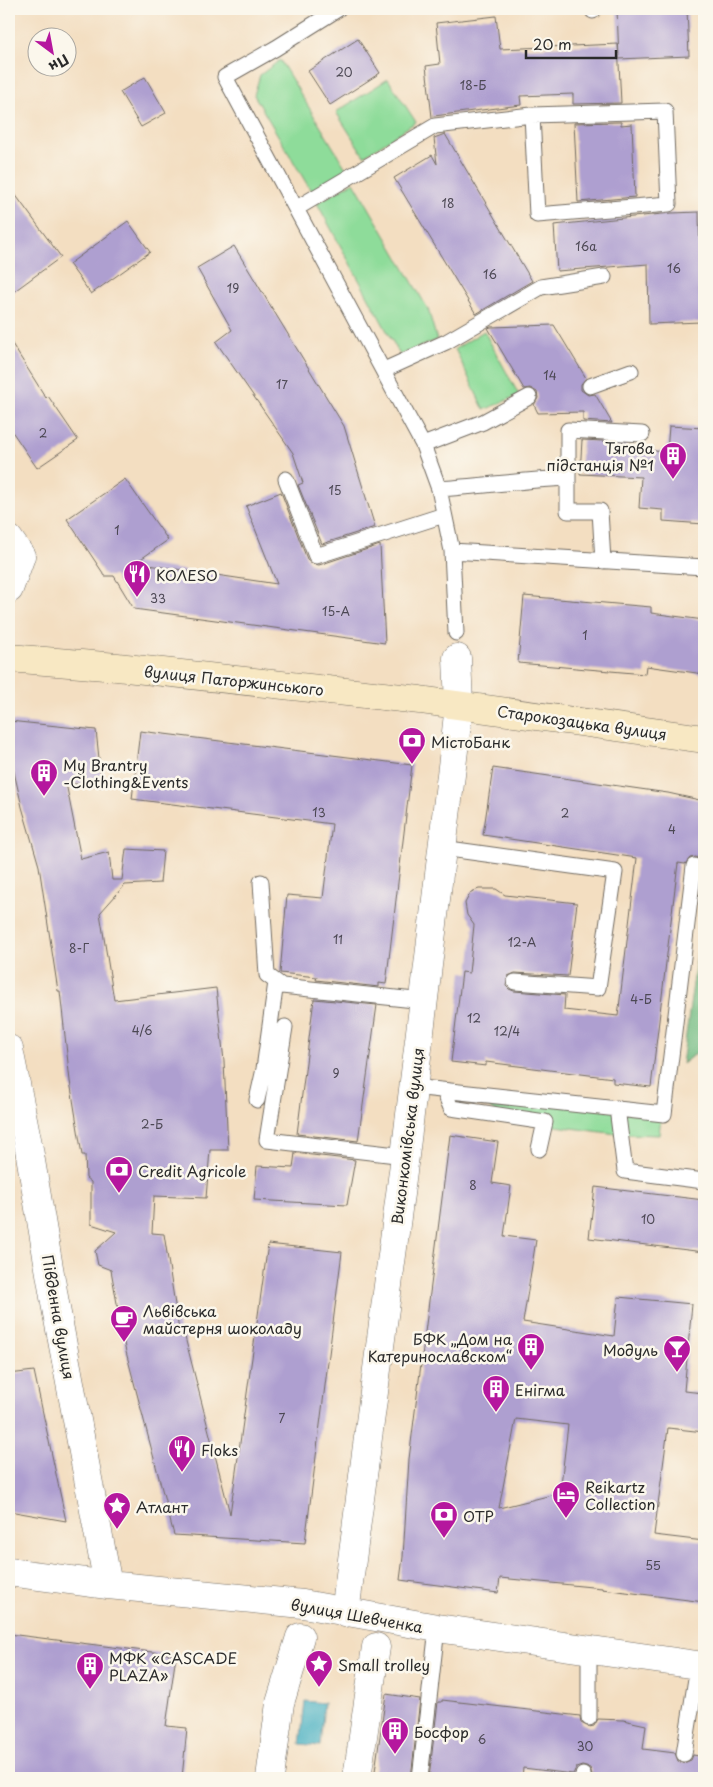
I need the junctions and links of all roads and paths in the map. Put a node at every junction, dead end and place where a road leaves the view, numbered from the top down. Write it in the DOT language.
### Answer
graph roads {
  1 [pos="338,9"];
  2 [pos="532,114"];
  3 [pos="297,208"];
  4 [pos="604,277"];
  5 [pos="384,370"];
  6 [pos="631,371"];
  7 [pos="590,386"];
  8 [pos="529,397"];
  9 [pos="642,434"];
  10 [pos="423,445"];
  11 [pos="568,478"];
  12 [pos="286,479"];
  13 [pos="439,489"];
  14 [pos="444,515"];
  15 [pos="9,539"];
  16 [pos="452,551"];
  17 [pos="603,561"];
  18 [pos="704,567"];
  19 [pos="9,589"];
  20 [pos="456,646"];
  21 [pos="9,658"];
  22 [pos="459,705"];
  23 [pos="704,739"];
  24 [pos="442,848"];
  25 [pos="694,866"];
  26 [pos="261,882"];
  27 [pos="276,982"];
  28 [pos="515,982"];
  29 [pos="424,1001"];
  30 [pos="285,1026"];
  31 [pos="9,1049"];
  32 [pos="414,1087"];
  33 [pos="444,1091"];
  34 [pos="257,1100"];
  35 [pos="617,1108"];
  36 [pos="539,1149"];
  37 [pos="405,1156"];
  38 [pos="704,1181"];
  39 [pos="9,1572"];
  40 [pos="108,1585"];
  41 [pos="345,1613"];
  42 [pos="437,1628"];
  43 [pos="300,1636"];
  44 [pos="376,1647"];
  45 [pos="589,1649"];
  46 [pos="701,1666"];
  47 [pos="590,1718"];
  48 [pos="684,1754"];
  49 [pos="270,1778"];
  50 [pos="357,1778"];
  51 [pos="420,1778"];
  1 -- 3 [label="lane"];
  2 -- 2 [label="lane"];
  2 -- 3 [label="lane"];
  3 -- 5 [label="lane"];
  4 -- 5 [label="lane"];
  5 -- 10 [label="lane"];
  6 -- 7 [label="lane"];
  8 -- 10 [label="lane"];
  9 -- 11 [label="lane"];
  10 -- 13 [label="lane"];
  11 -- 13 [label="lane"];
  11 -- 17 [label="lane"];
  12 -- 14 [label="lane"];
  13 -- 14 [label="lane"];
  14 -- 16 [label="lane"];
  15 -- 19 [label="street"];
  16 -- 17 [label="lane"];
  16 -- 20 [label="lane"];
  17 -- 18 [label="lane"];
  20 -- 22 [label="street, Виконкомівська вулиця"];
  21 -- 22 [label="street, вулиця Паторжинського"];
  22 -- 23 [label="street, Старокозацька вулиця"];
  22 -- 24 [label="street, Виконкомівська вулиця"];
  24 -- 28 [label="lane"];
  24 -- 29 [label="street, Виконкомівська вулиця"];
  25 -- 35 [label="lane"];
  26 -- 27 [label="lane"];
  27 -- 29 [label="lane"];
  27 -- 34 [label="lane"];
  29 -- 32 [label="street, Виконкомівська вулиця"];
  30 -- 37 [label="lane"];
  31 -- 40 [label="street, Південна вулиця"];
  32 -- 33 [label="lane"];
  32 -- 37 [label="street, Виконкомівська вулиця"];
  33 -- 35 [label="lane"];
  33 -- 36 [label="lane"];
  35 -- 38 [label="lane"];
  37 -- 41 [label="street, Виконкомівська вулиця"];
  39 -- 40 [label="street, вулиця Шевченка"];
  40 -- 41 [label="street, вулиця Шевченка"];
  41 -- 42 [label="street, вулиця Шевченка"];
  42 -- 45 [label="street, вулиця Шевченка"];
  42 -- 51 [label="lane"];
  43 -- 49 [label="street"];
  44 -- 50 [label="street"];
  45 -- 46 [label="street, вулиця Шевченка"];
  45 -- 47 [label="lane"];
  46 -- 48 [label="lane"];
}
